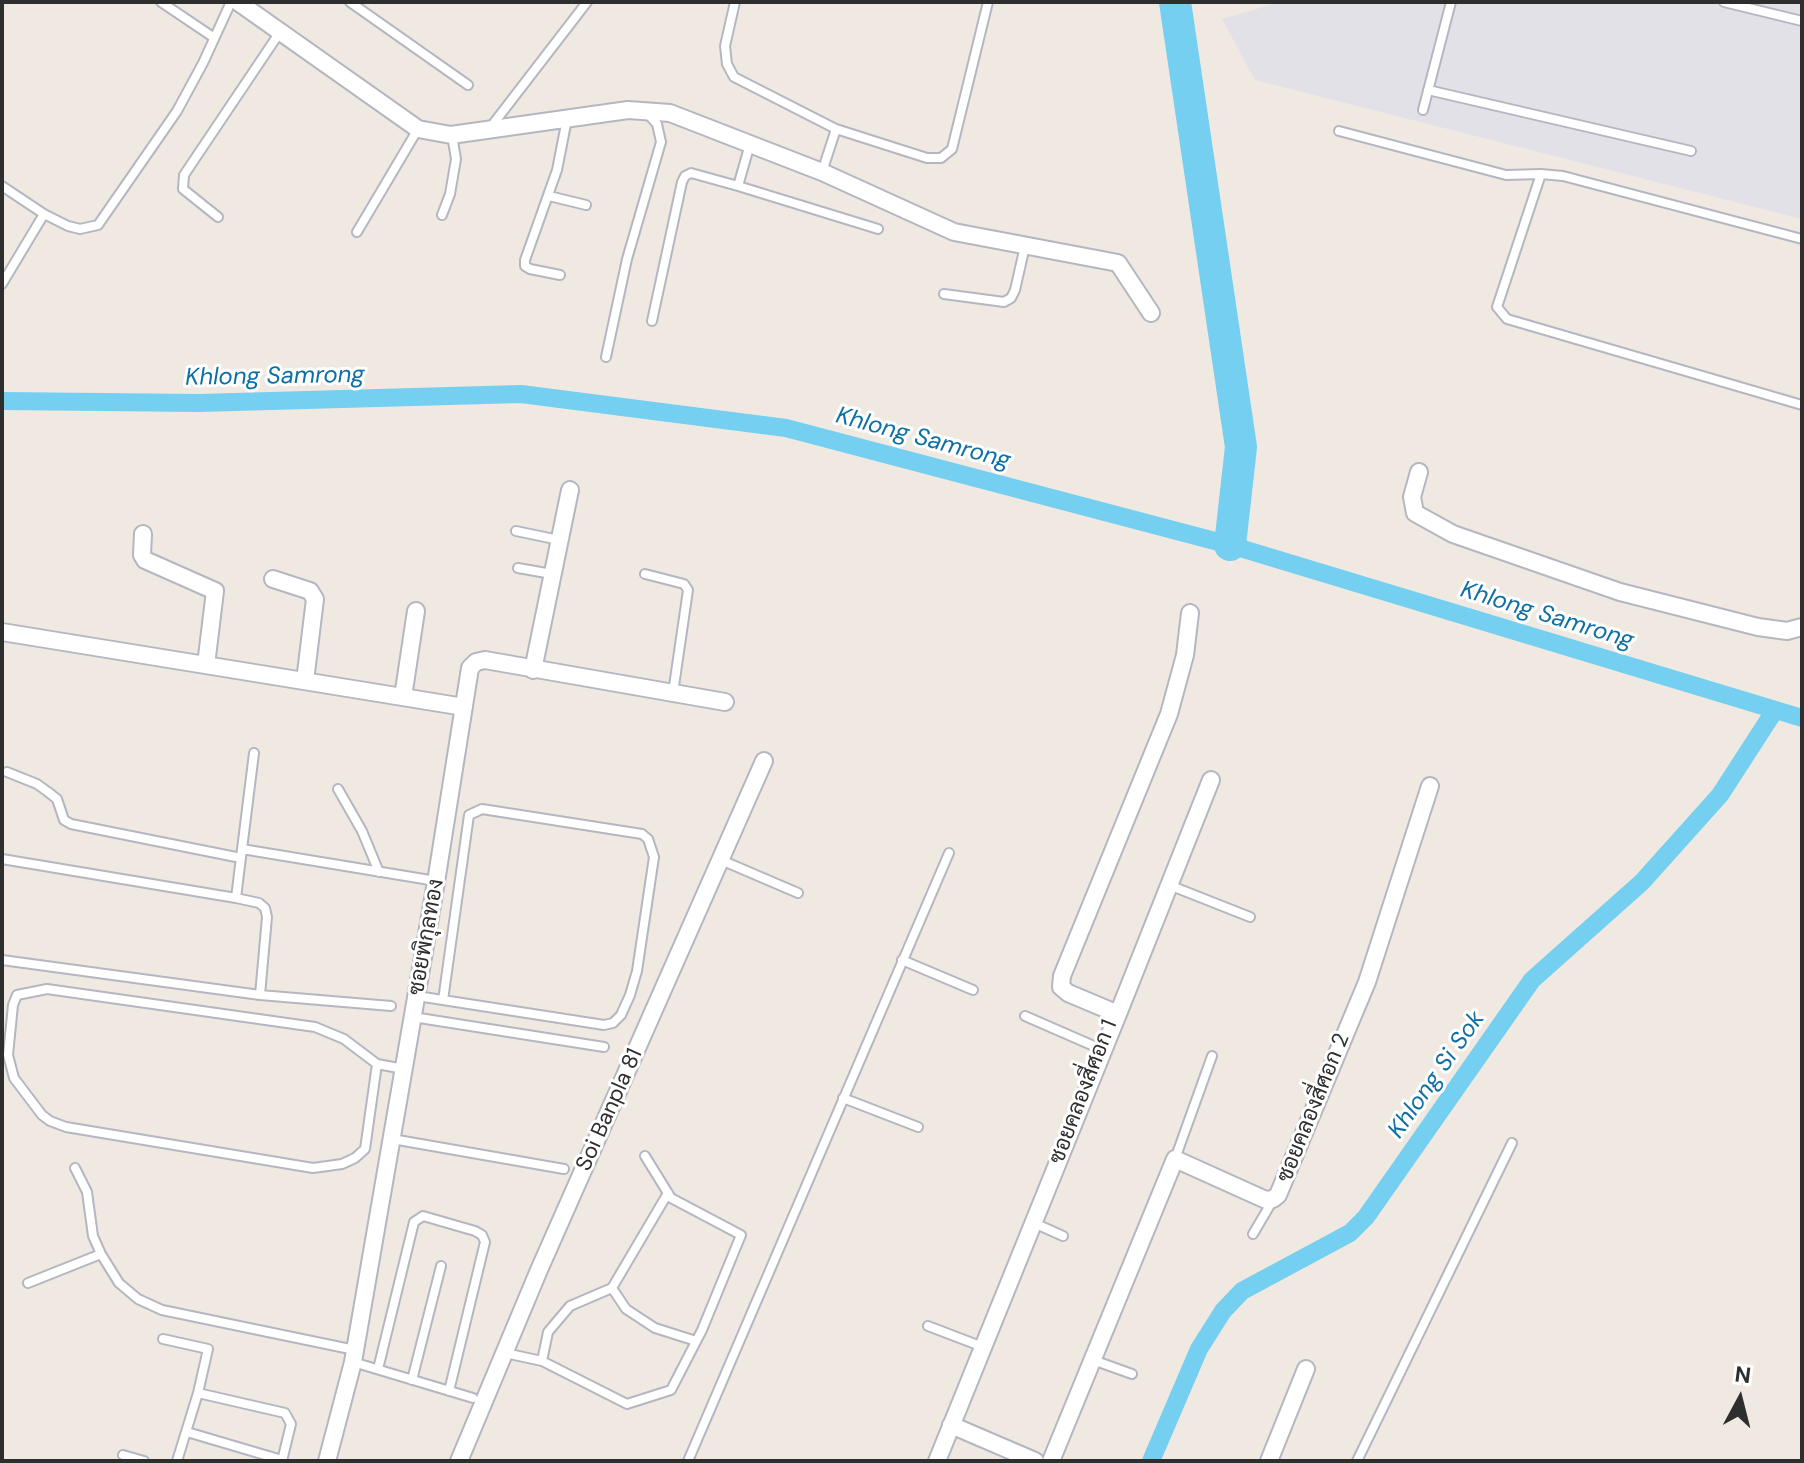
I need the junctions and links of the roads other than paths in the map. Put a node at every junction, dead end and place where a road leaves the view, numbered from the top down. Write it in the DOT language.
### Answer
graph roads {
  1 [pos="161,2"];
  2 [pos="231,2"];
  3 [pos="238,2"];
  4 [pos="350,2"];
  5 [pos="587,2"];
  6 [pos="735,2"];
  7 [pos="988,2"];
  8 [pos="1451,2"];
  9 [pos="1724,2"];
  10 [pos="256,7"];
  11 [pos="1802,21"];
  12 [pos="281,31"];
  13 [pos="213,37"];
  14 [pos="468,85"];
  15 [pos="1428,90"];
  16 [pos="645,110"];
  17 [pos="1423,110"];
  18 [pos="567,119"];
  19 [pos="418,129"];
  20 [pos="489,129"];
  21 [pos="836,129"];
  22 [pos="1339,131"];
  23 [pos="451,135"];
  24 [pos="750,143"];
  25 [pos="1691,151"];
  26 [pos="822,172"];
  27 [pos="1541,174"];
  28 [pos="2,186"];
  29 [pos="738,186"];
  30 [pos="549,196"];
  31 [pos="586,205"];
  32 [pos="44,214"];
  33 [pos="442,215"];
  34 [pos="218,217"];
  35 [pos="878,229"];
  36 [pos="357,232"];
  37 [pos="1802,239"];
  38 [pos="1025,245"];
  39 [pos="560,275"];
  40 [pos="2,284"];
  41 [pos="944,294"];
  42 [pos="1151,313"];
  43 [pos="652,321"];
  44 [pos="606,357"];
  45 [pos="1802,405"];
  46 [pos="1419,472"];
  47 [pos="570,490"];
  48 [pos="516,531"];
  49 [pos="143,534"];
  50 [pos="559,540"];
  51 [pos="518,568"];
  52 [pos="552,574"];
  53 [pos="645,574"];
  54 [pos="273,579"];
  55 [pos="416,611"];
  56 [pos="1190,613"];
  57 [pos="1802,627"];
  58 [pos="2,632"];
  59 [pos="206,665"];
  60 [pos="533,670"];
  61 [pos="305,681"];
  62 [pos="673,694"];
  63 [pos="403,697"];
  64 [pos="725,702"];
  65 [pos="464,707"];
  66 [pos="254,753"];
  67 [pos="764,761"];
  68 [pos="7,772"];
  69 [pos="1211,780"];
  70 [pos="1430,786"];
  71 [pos="338,789"];
  72 [pos="242,853"];
  73 [pos="949,853"];
  74 [pos="2,859"];
  75 [pos="721,860"];
  76 [pos="379,872"];
  77 [pos="436,882"];
  78 [pos="1169,885"];
  79 [pos="798,893"];
  80 [pos="236,898"];
  81 [pos="1250,917"];
  82 [pos="2,960"];
  83 [pos="902,960"];
  84 [pos="973,990"];
  85 [pos="260,995"];
  86 [pos="443,1000"];
  87 [pos="391,1006"];
  88 [pos="412,1007"];
  89 [pos="1118,1014"];
  90 [pos="1025,1016"];
  91 [pos="604,1047"];
  92 [pos="1103,1050"];
  93 [pos="1212,1056"];
  94 [pos="377,1064"];
  95 [pos="404,1069"];
  96 [pos="843,1098"];
  97 [pos="918,1127"];
  98 [pos="392,1139"];
  99 [pos="1512,1143"];
  100 [pos="645,1156"];
  101 [pos="1175,1159"];
  102 [pos="75,1168"];
  103 [pos="564,1169"];
  104 [pos="668,1193"];
  105 [pos="1273,1199"];
  106 [pos="1033,1223"];
  107 [pos="1253,1234"];
  108 [pos="1063,1236"];
  109 [pos="101,1254"];
  110 [pos="441,1266"];
  111 [pos="28,1283"];
  112 [pos="612,1288"];
  113 [pos="928,1326"];
  114 [pos="163,1339"];
  115 [pos="696,1341"];
  116 [pos="983,1347"];
  117 [pos="504,1353"];
  118 [pos="354,1356"];
  119 [pos="1093,1360"];
  120 [pos="542,1361"];
  121 [pos="378,1369"];
  122 [pos="1306,1369"];
  123 [pos="1132,1374"];
  124 [pos="412,1380"];
  125 [pos="449,1391"];
  126 [pos="198,1393"];
  127 [pos="473,1398"];
  128 [pos="951,1425"];
  129 [pos="187,1432"];
  130 [pos="123,1455"];
  131 [pos="282,1460"];
  132 [pos="144,1461"];
  133 [pos="177,1461"];
  134 [pos="327,1461"];
  135 [pos="459,1461"];
  136 [pos="688,1461"];
  137 [pos="937,1461"];
  138 [pos="1035,1461"];
  139 [pos="1051,1461"];
  140 [pos="1269,1461"];
  141 [pos="1357,1461"];
  1 -- 13 [label="lane"];
  2 -- 13 [label="lane"];
  3 -- 10 [label="street"];
  4 -- 14 [label="lane"];
  5 -- 20 [label="lane"];
  6 -- 21 [label="lane"];
  7 -- 21 [label="lane"];
  8 -- 15 [label="lane"];
  9 -- 11 [label="lane"];
  10 -- 12 [label="street"];
  12 -- 19 [label="street"];
  12 -- 34 [label="lane"];
  13 -- 32 [label="lane"];
  15 -- 17 [label="lane"];
  15 -- 25 [label="lane"];
  16 -- 18 [label="street"];
  16 -- 24 [label="street"];
  16 -- 44 [label="lane"];
  18 -- 20 [label="street"];
  18 -- 30 [label="lane"];
  19 -- 23 [label="street"];
  19 -- 36 [label="lane"];
  20 -- 23 [label="street"];
  21 -- 26 [label="lane"];
  22 -- 27 [label="lane"];
  23 -- 33 [label="lane"];
  24 -- 26 [label="street"];
  24 -- 29 [label="lane"];
  26 -- 38 [label="street"];
  27 -- 37 [label="lane"];
  27 -- 45 [label="lane"];
  28 -- 32 [label="lane"];
  29 -- 35 [label="lane"];
  29 -- 43 [label="lane"];
  30 -- 31 [label="lane"];
  30 -- 39 [label="lane"];
  32 -- 40 [label="lane"];
  38 -- 41 [label="lane"];
  38 -- 42 [label="street"];
  46 -- 57 [label="street"];
  47 -- 50 [label="street"];
  48 -- 50 [label="lane"];
  49 -- 59 [label="street"];
  50 -- 52 [label="street"];
  51 -- 52 [label="lane"];
  52 -- 60 [label="street"];
  53 -- 62 [label="lane"];
  54 -- 61 [label="street"];
  55 -- 63 [label="street"];
  56 -- 89 [label="street, ซอยคลองสี่ศอก 1"];
  58 -- 59 [label="street"];
  59 -- 61 [label="street"];
  60 -- 62 [label="street, ซอยพิกุลทอง"];
  60 -- 65 [label="street, ซอยพิกุลทอง"];
  61 -- 63 [label="street"];
  62 -- 64 [label="street, ซอยพิกุลทอง"];
  63 -- 65 [label="street"];
  65 -- 77 [label="street, ซอยพิกุลทอง"];
  66 -- 72 [label="lane"];
  67 -- 75 [label="street, Soi Banpla 81"];
  68 -- 72 [label="lane"];
  69 -- 78 [label="street"];
  70 -- 105 [label="street, ซอยคลองสี่ศอก 2"];
  71 -- 76 [label="lane"];
  72 -- 76 [label="lane"];
  72 -- 80 [label="lane"];
  73 -- 83 [label="lane"];
  74 -- 80 [label="lane"];
  75 -- 79 [label="lane"];
  75 -- 117 [label="street, Soi Banpla 81"];
  76 -- 77 [label="lane"];
  77 -- 88 [label="street, ซอยพิกุลทอง"];
  78 -- 81 [label="lane"];
  78 -- 89 [label="street"];
  80 -- 85 [label="lane"];
  82 -- 85 [label="lane"];
  83 -- 84 [label="lane"];
  83 -- 96 [label="lane"];
  85 -- 87 [label="lane"];
  86 -- 86 [label="lane"];
  86 -- 88 [label="lane"];
  88 -- 91 [label="lane"];
  88 -- 95 [label="street, ซอยพิกุลทอง"];
  89 -- 92 [label="street, ซอยคลองสี่ศอก 1"];
  90 -- 92 [label="lane"];
  92 -- 106 [label="street, ซอยคลองสี่ศอก 1"];
  93 -- 101 [label="lane"];
  94 -- 94 [label="lane"];
  94 -- 95 [label="lane"];
  95 -- 98 [label="street, ซอยพิกุลทอง"];
  96 -- 97 [label="lane"];
  96 -- 136 [label="lane"];
  98 -- 103 [label="lane"];
  98 -- 118 [label="street, ซอยพิกุลทอง"];
  99 -- 141 [label="lane"];
  100 -- 104 [label="lane"];
  101 -- 105 [label="street, ซอยคลองสี่ศอก 2"];
  101 -- 119 [label="street"];
  102 -- 109 [label="lane"];
  104 -- 112 [label="lane"];
  104 -- 115 [label="lane"];
  105 -- 107 [label="lane"];
  106 -- 108 [label="lane"];
  106 -- 116 [label="street, ซอยคลองสี่ศอก 1"];
  109 -- 111 [label="lane"];
  109 -- 118 [label="lane"];
  110 -- 124 [label="lane"];
  112 -- 115 [label="lane"];
  112 -- 120 [label="lane"];
  113 -- 116 [label="lane"];
  114 -- 126 [label="lane"];
  115 -- 120 [label="lane"];
  116 -- 128 [label="street, ซอยคลองสี่ศอก 1"];
  117 -- 120 [label="lane"];
  117 -- 135 [label="street, Soi Banpla 81"];
  118 -- 121 [label="lane"];
  118 -- 134 [label="street, ซอยพิกุลทอง"];
  119 -- 123 [label="lane"];
  119 -- 139 [label="street"];
  121 -- 124 [label="lane"];
  121 -- 125 [label="lane"];
  122 -- 140 [label="street"];
  124 -- 125 [label="lane"];
  125 -- 127 [label="lane"];
  126 -- 129 [label="lane"];
  126 -- 131 [label="lane"];
  128 -- 137 [label="street, ซอยคลองสี่ศอก 1"];
  128 -- 138 [label="street"];
  129 -- 131 [label="lane"];
  129 -- 133 [label="lane"];
  130 -- 132 [label="lane"];
}
